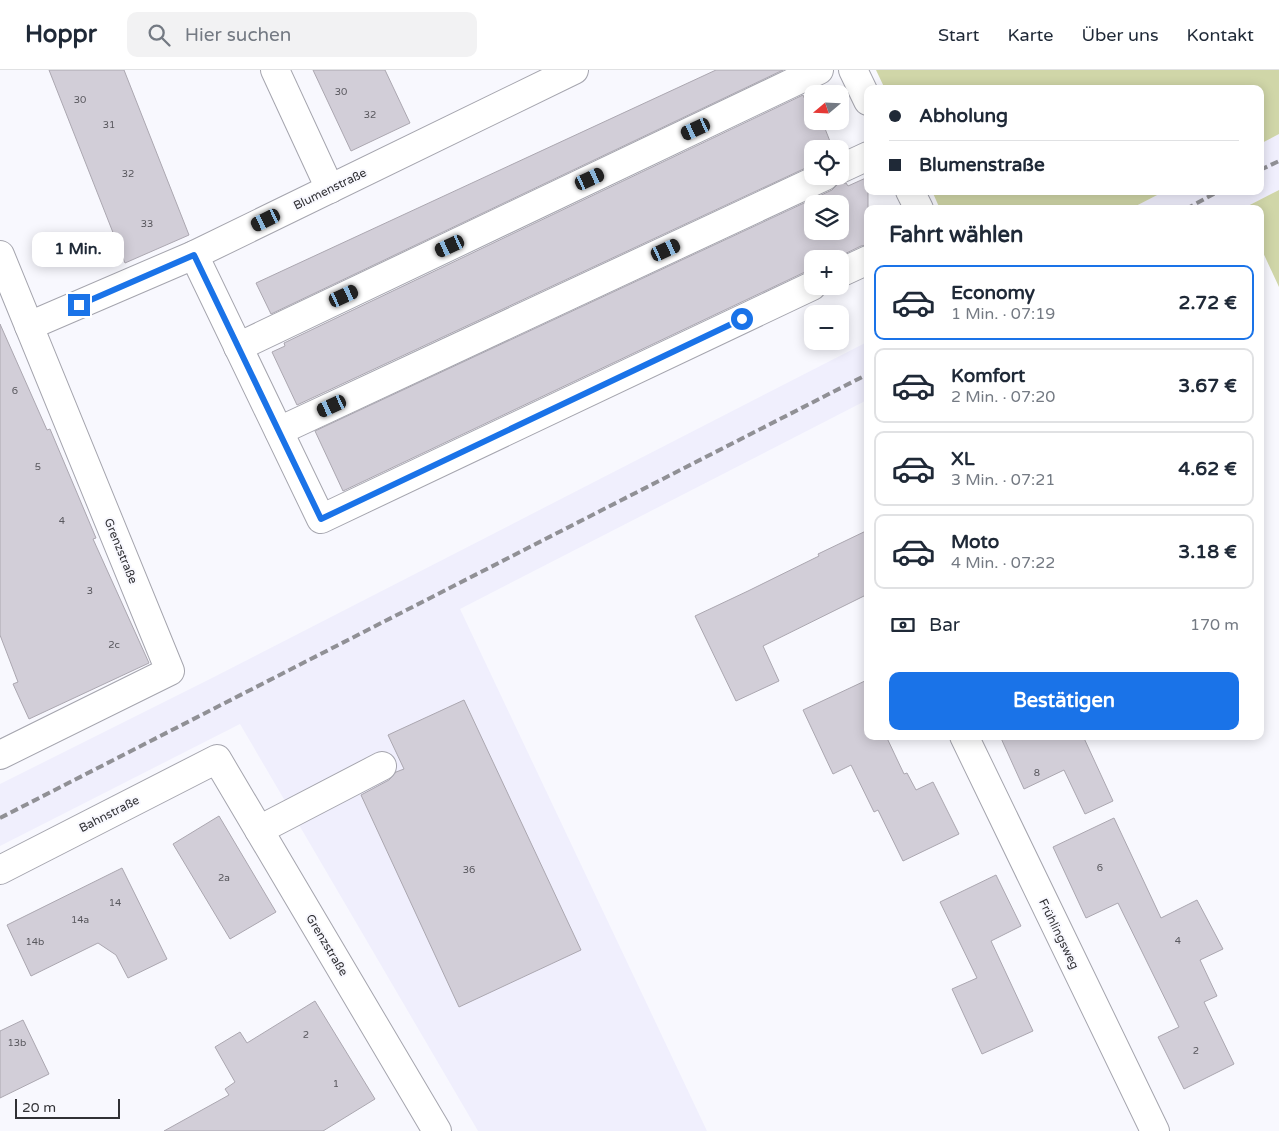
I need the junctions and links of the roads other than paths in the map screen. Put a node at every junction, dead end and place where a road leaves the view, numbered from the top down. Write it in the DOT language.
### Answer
graph roads {
  1 [pos="275,70"];
  2 [pos="574,70"];
  3 [pos="819,70"];
  4 [pos="853,70"];
  5 [pos="864,93"];
  6 [pos="864,158"];
  7 [pos="849,165"];
  8 [pos="806,185"];
  9 [pos="330,189"];
  10 [pos="0,255"];
  11 [pos="194,255"];
  12 [pos="864,262"];
  13 [pos="849,269"];
  14 [pos="804,290"];
  15 [pos="29,326"];
  16 [pos="238,347"];
  17 [pos="279,431"];
  18 [pos="966,740"];
  19 [pos="0,755"];
  20 [pos="217,759"];
  21 [pos="382,766"];
  22 [pos="259,830"];
  23 [pos="0,870"];
  24 [pos="436,1131"];
  25 [pos="1155,1131"];
  1 -- 9 [label="street"];
  2 -- 9 [label="street, Blumenstraße"];
  3 -- 16 [label="street"];
  4 -- 5 [label="street"];
  6 -- 7 [label="street"];
  8 -- 17 [label="street"];
  9 -- 11 [label="street, Blumenstraße"];
  10 -- 15 [label="street, Grenzstraße"];
  11 -- 15 [label="street, Blumenstraße"];
  11 -- 16 [label="street"];
  12 -- 13 [label="street"];
  14 -- 17 [label="street"];
  15 -- 19 [label="street, Grenzstraße"];
  16 -- 17 [label="street"];
  18 -- 25 [label="street, Frühlingsweg"];
  20 -- 22 [label="street, Grenzstraße"];
  20 -- 23 [label="street, Bahnstraße"];
  21 -- 22 [label="street"];
  22 -- 24 [label="street, Grenzstraße"];
}
